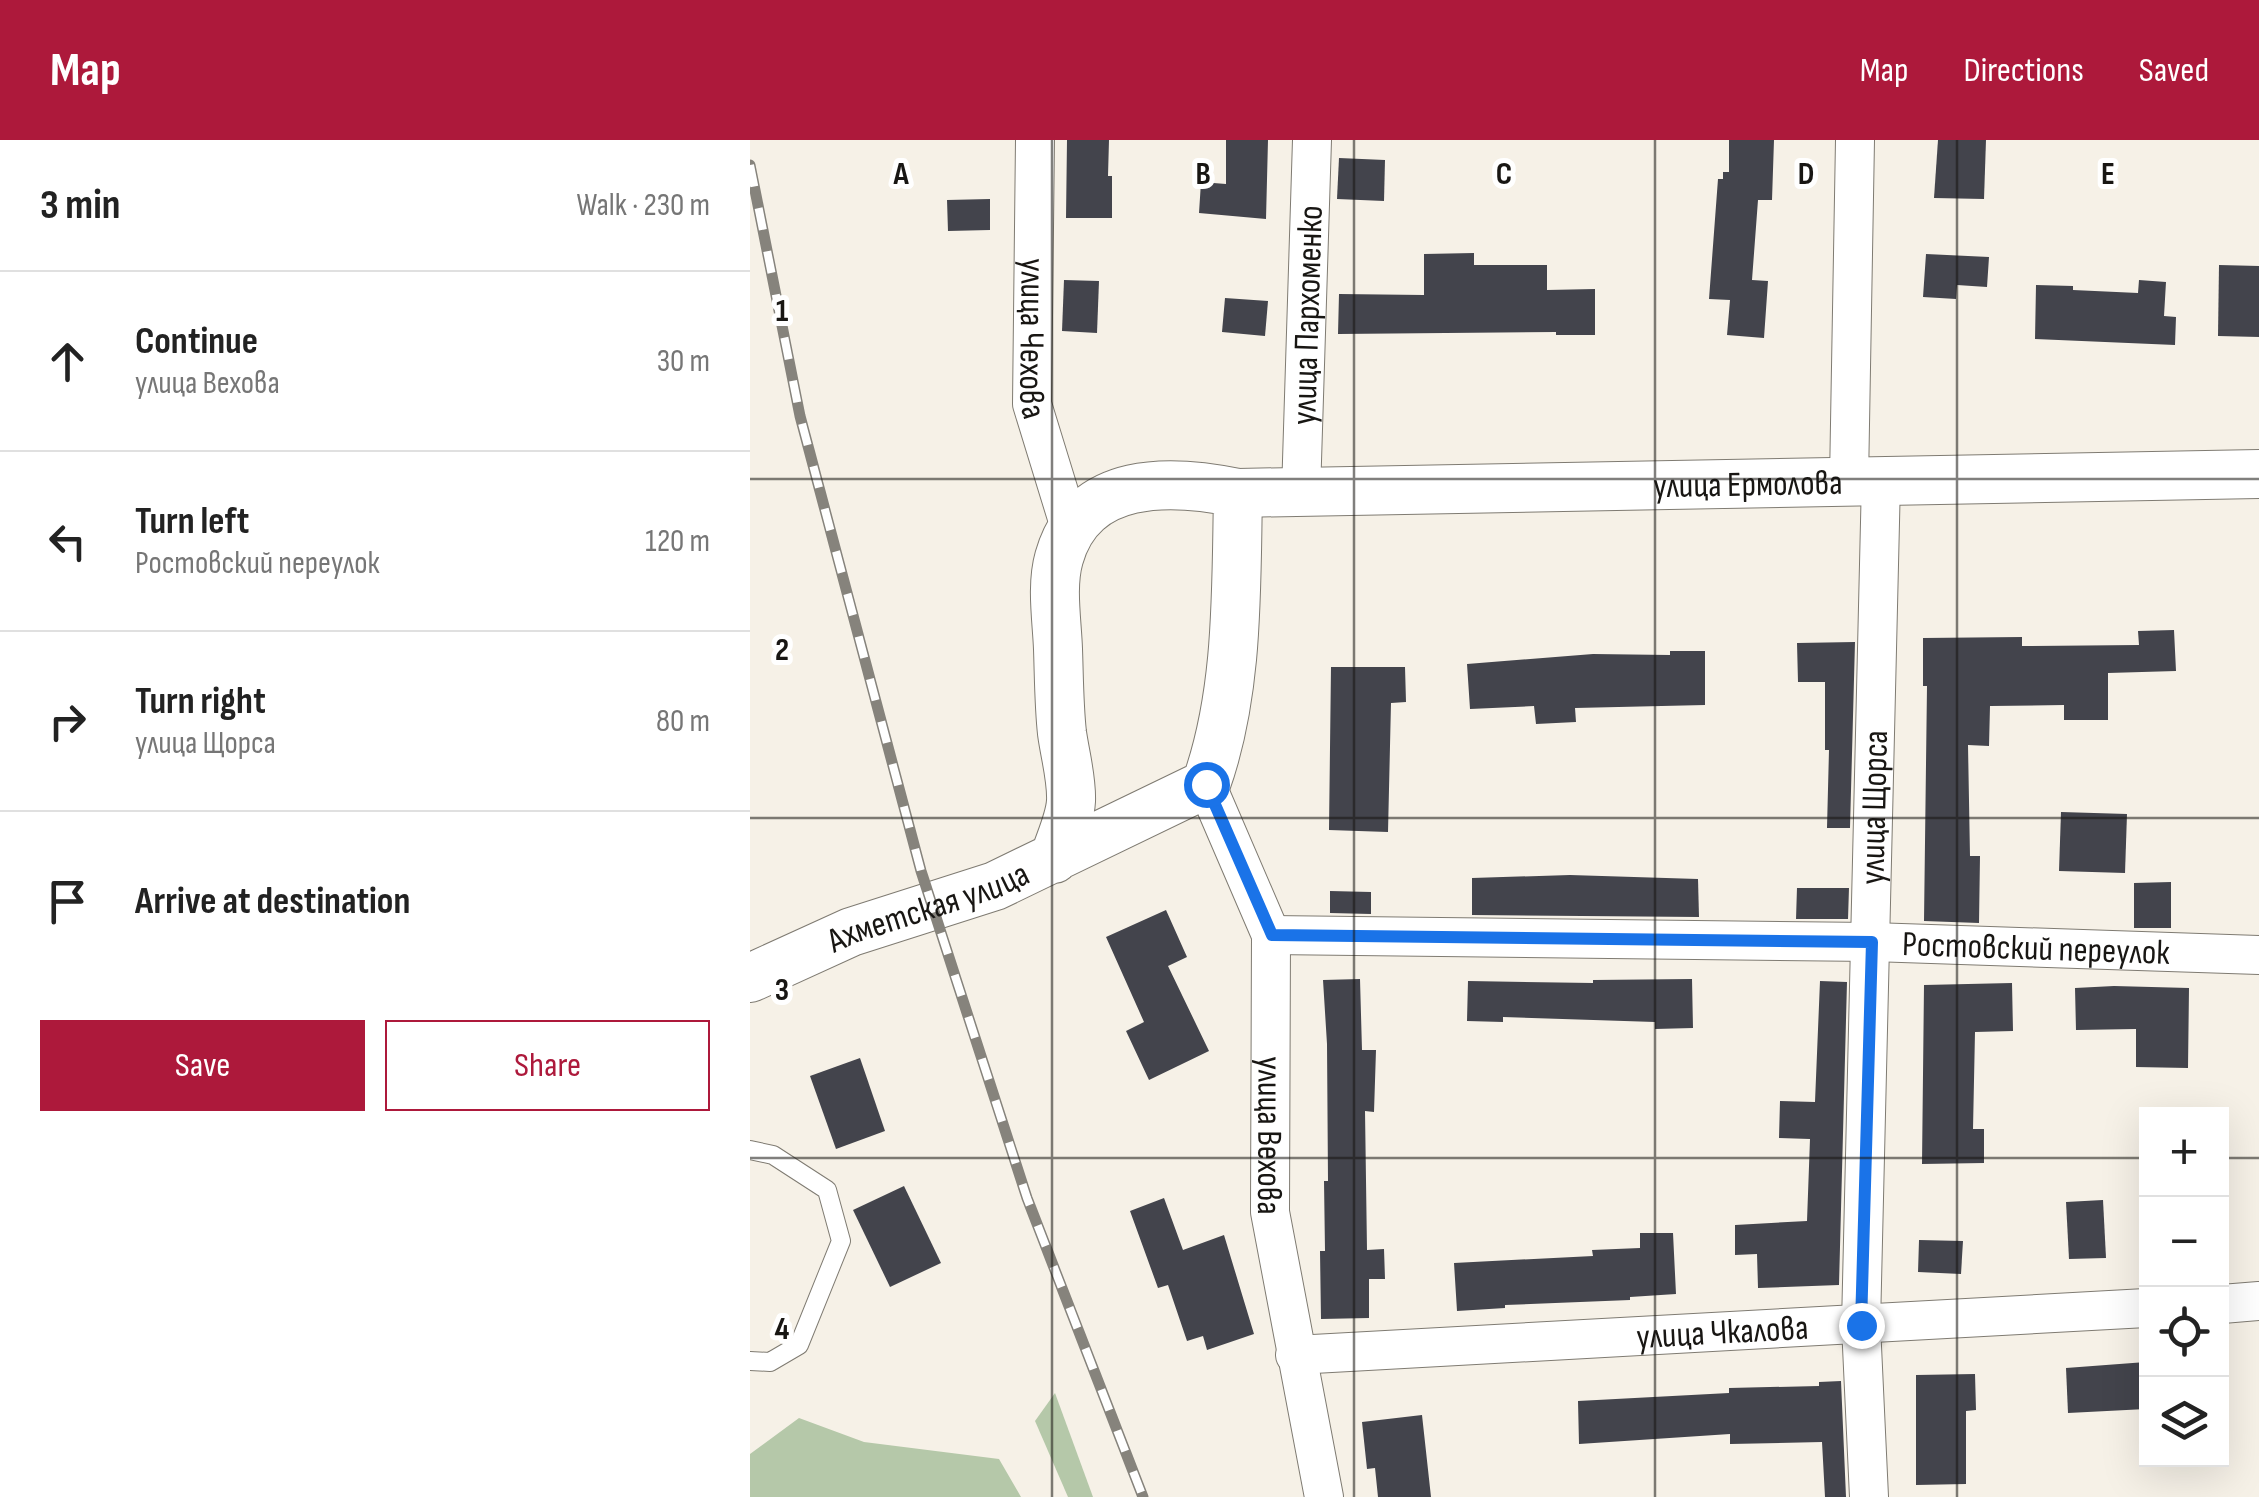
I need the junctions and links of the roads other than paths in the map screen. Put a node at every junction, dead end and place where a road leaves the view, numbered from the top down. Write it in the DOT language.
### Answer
graph roads {
  1 [pos="1035,140"];
  2 [pos="1312,140"];
  3 [pos="1855,140"];
  4 [pos="2259,474"];
  5 [pos="1865,480"];
  6 [pos="1238,493"];
  7 [pos="1301,493"];
  8 [pos="1071,531"];
  9 [pos="1206,784"];
  10 [pos="1054,860"];
  11 [pos="1272,935"];
  12 [pos="1872,942"];
  13 [pos="2259,955"];
  14 [pos="751,980"];
  15 [pos="750,1150"];
  16 [pos="2259,1302"];
  17 [pos="2229,1304"];
  18 [pos="2139,1308"];
  19 [pos="1861,1325"];
  20 [pos="1296,1355"];
  21 [pos="750,1362"];
  22 [pos="1324,1497"];
  23 [pos="1869,1497"];
  1 -- 8 [label="street, улица Чехова"];
  2 -- 7 [label="street, улица Пархоменко"];
  3 -- 5 [label="street, улица Щорса"];
  4 -- 5 [label="street, улица Ермолова"];
  5 -- 7 [label="street, улица Ермолова"];
  5 -- 12 [label="street, улица Щорса"];
  6 -- 7 [label="street, улица Ермолова"];
  6 -- 8 [label="street, улица Ермолова"];
  6 -- 9 [label="street"];
  8 -- 10 [label="street"];
  9 -- 10 [label="street, Ахметская улица"];
  9 -- 11 [label="street, улица Вехова"];
  10 -- 14 [label="street, Ахметская улица"];
  11 -- 12 [label="street, Ростовский переулок"];
  11 -- 20 [label="street, улица Вехова"];
  12 -- 13 [label="street, Ростовский переулок"];
  12 -- 19 [label="street, улица Щорса"];
  15 -- 21 [label="lane"];
  16 -- 17 [label="street"];
  18 -- 19 [label="street, улица Чкалова"];
  19 -- 20 [label="street, улица Чкалова"];
  19 -- 23 [label="street, улица Щорса"];
  20 -- 22 [label="street, улица Вехова"];
}
